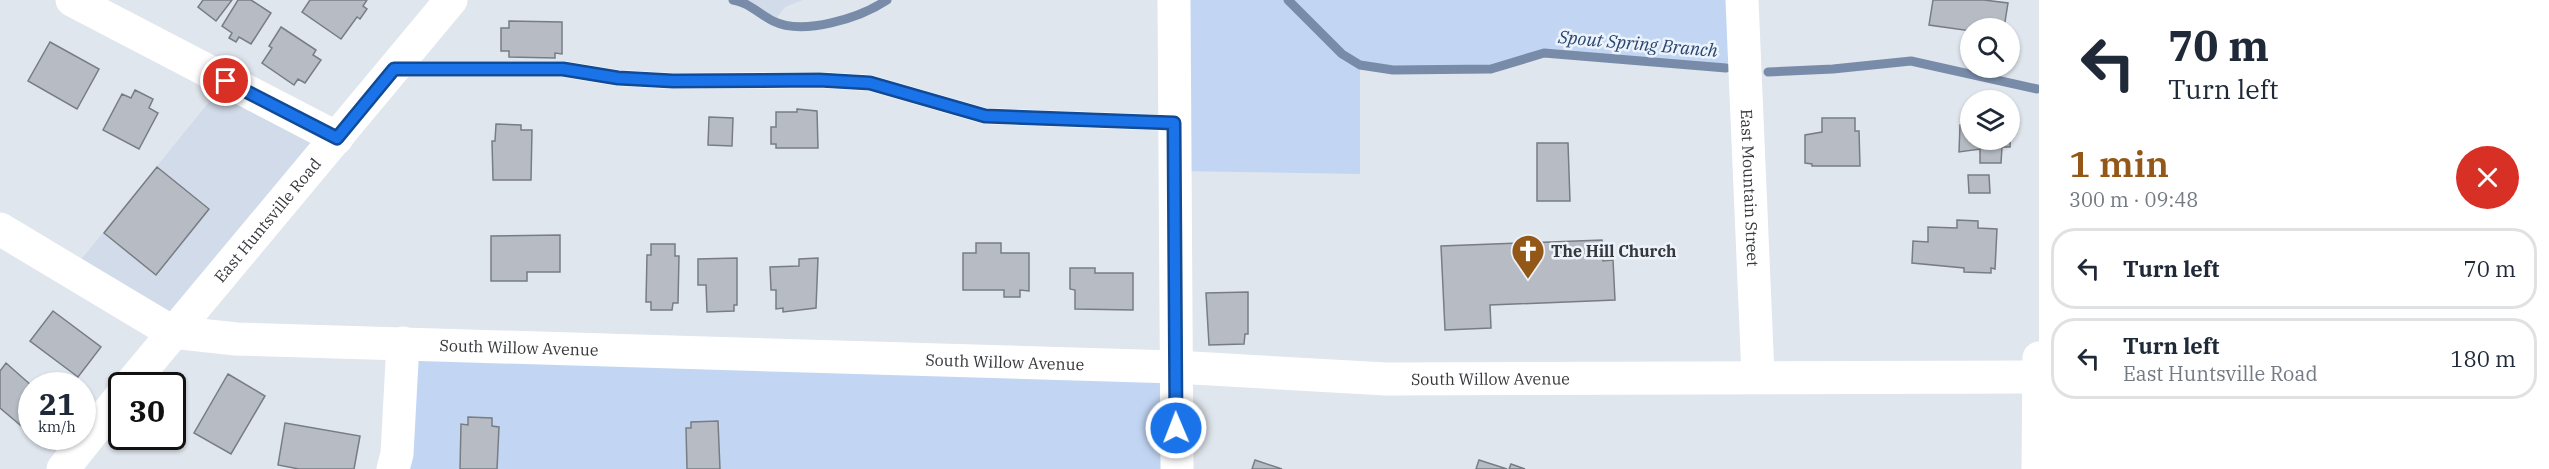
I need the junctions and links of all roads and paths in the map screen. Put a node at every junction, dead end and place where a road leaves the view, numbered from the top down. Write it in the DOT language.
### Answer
graph roads {
  1 [pos="72,0"];
  2 [pos="451,0"];
  3 [pos="1174,0"];
  4 [pos="1742,0"];
  5 [pos="394,69"];
  6 [pos="1174,123"];
  7 [pos="337,138"];
  8 [pos="0,229"];
  9 [pos="172,332"];
  10 [pos="403,343"];
  11 [pos="1175,367"];
  12 [pos="2038,371"];
  13 [pos="140,372"];
  14 [pos="1758,376"];
  15 [pos="108,413"];
  16 [pos="63,469"];
  17 [pos="393,469"];
  18 [pos="1177,469"];
  19 [pos="2038,469"];
  1 -- 7 [label="street"];
  2 -- 5 [label="street, East Huntsville Road"];
  3 -- 6 [label="street"];
  4 -- 14 [label="street, East Mountain Street"];
  5 -- 6 [label="lane"];
  5 -- 7 [label="street, East Huntsville Road"];
  6 -- 11 [label="street"];
  7 -- 9 [label="street, East Huntsville Road"];
  8 -- 9 [label="street, South Willow Avenue"];
  9 -- 10 [label="street, South Willow Avenue"];
  9 -- 13 [label="street, East Huntsville Road"];
  10 -- 11 [label="street, South Willow Avenue"];
  10 -- 17 [label="street"];
  11 -- 14 [label="street, South Willow Avenue"];
  11 -- 18 [label="street"];
  12 -- 14 [label="street, South Willow Avenue"];
  12 -- 19 [label="street"];
  15 -- 16 [label="street"];
}
